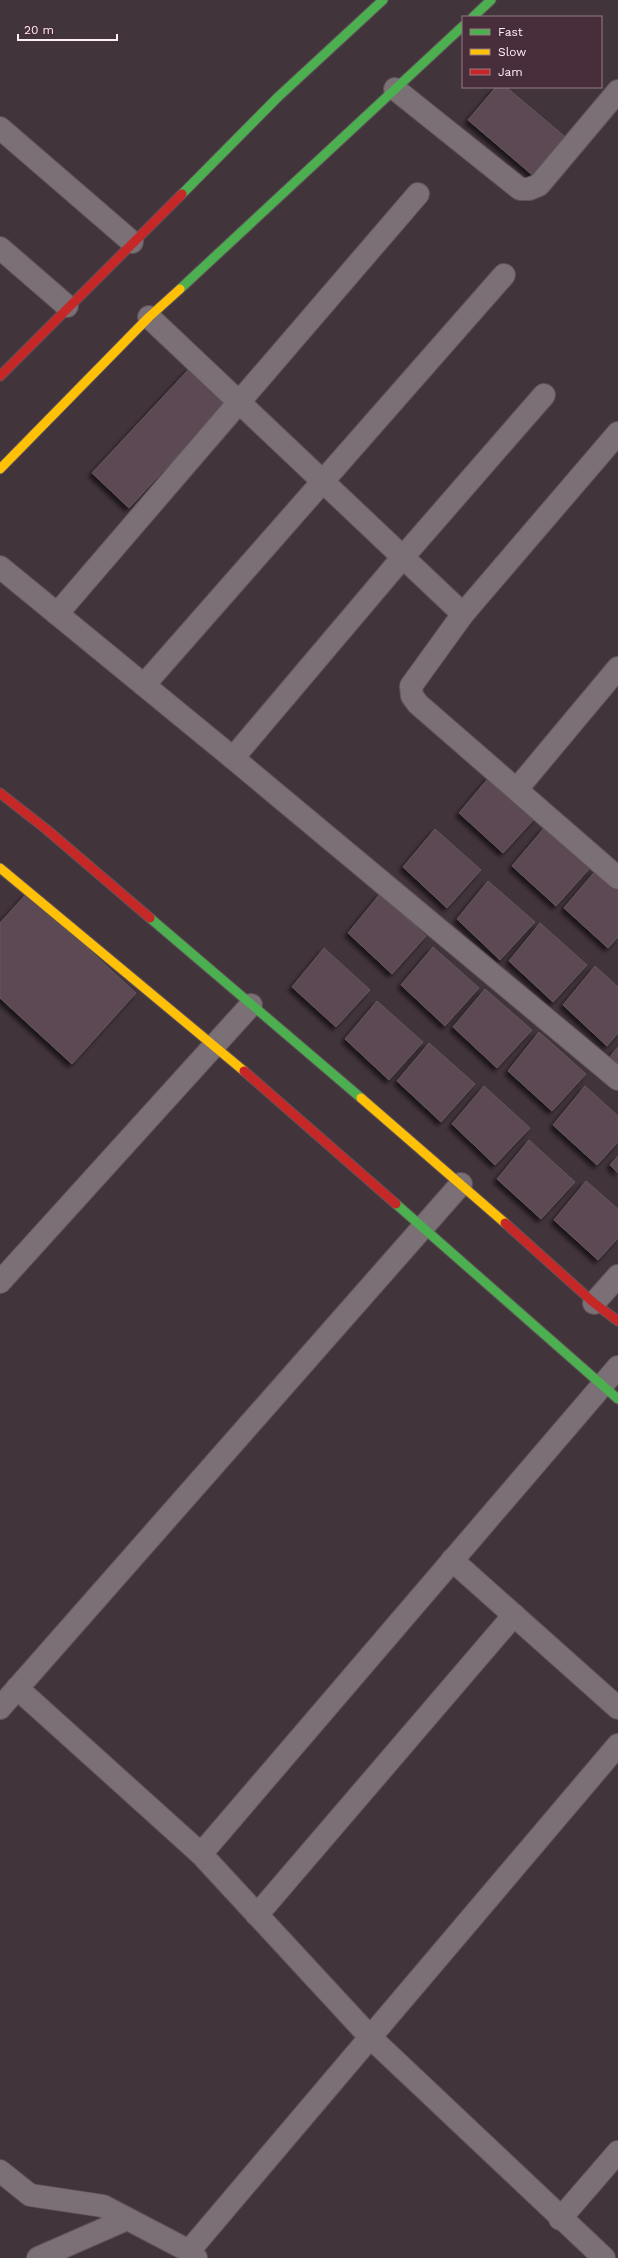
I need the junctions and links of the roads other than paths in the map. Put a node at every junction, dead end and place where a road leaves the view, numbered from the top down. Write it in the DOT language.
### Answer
graph roads {
  1 [pos="383,0"];
  2 [pos="491,0"];
  3 [pos="474,16"];
  4 [pos="462,27"];
  5 [pos="395,89"];
  6 [pos="618,91"];
  7 [pos="0,128"];
  8 [pos="418,194"];
  9 [pos="132,242"];
  10 [pos="0,248"];
  11 [pos="504,275"];
  12 [pos="68,306"];
  13 [pos="149,317"];
  14 [pos="0,376"];
  15 [pos="544,395"];
  16 [pos="240,403"];
  17 [pos="618,433"];
  18 [pos="0,469"];
  19 [pos="322,481"];
  20 [pos="402,557"];
  21 [pos="0,568"];
  22 [pos="57,614"];
  23 [pos="463,614"];
  24 [pos="618,668"];
  25 [pos="144,685"];
  26 [pos="234,758"];
  27 [pos="517,789"];
  28 [pos="0,793"];
  29 [pos="2,873"];
  30 [pos="617,876"];
  31 [pos="251,1005"];
  32 [pos="214,1045"];
  33 [pos="618,1079"];
  34 [pos="461,1184"];
  35 [pos="422,1228"];
  36 [pos="618,1276"];
  37 [pos="0,1282"];
  38 [pos="594,1303"];
  39 [pos="618,1321"];
  40 [pos="618,1367"];
  41 [pos="610,1392"];
  42 [pos="452,1560"];
  43 [pos="514,1616"];
  44 [pos="17,1688"];
  45 [pos="0,1708"];
  46 [pos="618,1708"];
  47 [pos="618,1745"];
  48 [pos="201,1854"];
  49 [pos="257,1915"];
  50 [pos="371,2038"];
  51 [pos="618,2152"];
  52 [pos="0,2171"];
  53 [pos="127,2219"];
  54 [pos="560,2219"];
  55 [pos="193,2255"];
  56 [pos="38,2258"];
  57 [pos="604,2258"];
  1 -- 9 [label="street"];
  2 -- 3 [label="street"];
  4 -- 5 [label="street"];
  5 -- 6 [label="street"];
  5 -- 13 [label="street"];
  7 -- 9 [label="street"];
  8 -- 16 [label="street"];
  9 -- 12 [label="street"];
  10 -- 12 [label="street"];
  11 -- 19 [label="street"];
  12 -- 14 [label="street"];
  13 -- 16 [label="street"];
  13 -- 18 [label="street"];
  15 -- 20 [label="street"];
  16 -- 19 [label="street"];
  16 -- 22 [label="street"];
  17 -- 23 [label="street"];
  19 -- 20 [label="street"];
  19 -- 25 [label="street"];
  20 -- 23 [label="street"];
  20 -- 26 [label="street"];
  21 -- 22 [label="street"];
  22 -- 25 [label="street"];
  23 -- 27 [label="street"];
  24 -- 27 [label="street"];
  25 -- 26 [label="street"];
  26 -- 33 [label="street"];
  27 -- 30 [label="street"];
  28 -- 31 [label="street"];
  29 -- 32 [label="street"];
  31 -- 32 [label="street"];
  31 -- 34 [label="street"];
  32 -- 35 [label="street"];
  32 -- 37 [label="street"];
  34 -- 35 [label="street"];
  34 -- 38 [label="street"];
  35 -- 41 [label="street"];
  35 -- 44 [label="street"];
  36 -- 38 [label="street"];
  38 -- 39 [label="street"];
  40 -- 41 [label="street"];
  41 -- 42 [label="street"];
  42 -- 43 [label="street"];
  42 -- 48 [label="street"];
  43 -- 46 [label="street"];
  43 -- 49 [label="street"];
  44 -- 45 [label="street"];
  44 -- 48 [label="street"];
  47 -- 50 [label="street"];
  48 -- 49 [label="street"];
  49 -- 50 [label="street"];
  50 -- 54 [label="street"];
  50 -- 55 [label="street"];
  51 -- 54 [label="street"];
  52 -- 53 [label="street"];
  53 -- 55 [label="street"];
  53 -- 56 [label="street"];
  54 -- 57 [label="street"];
}
